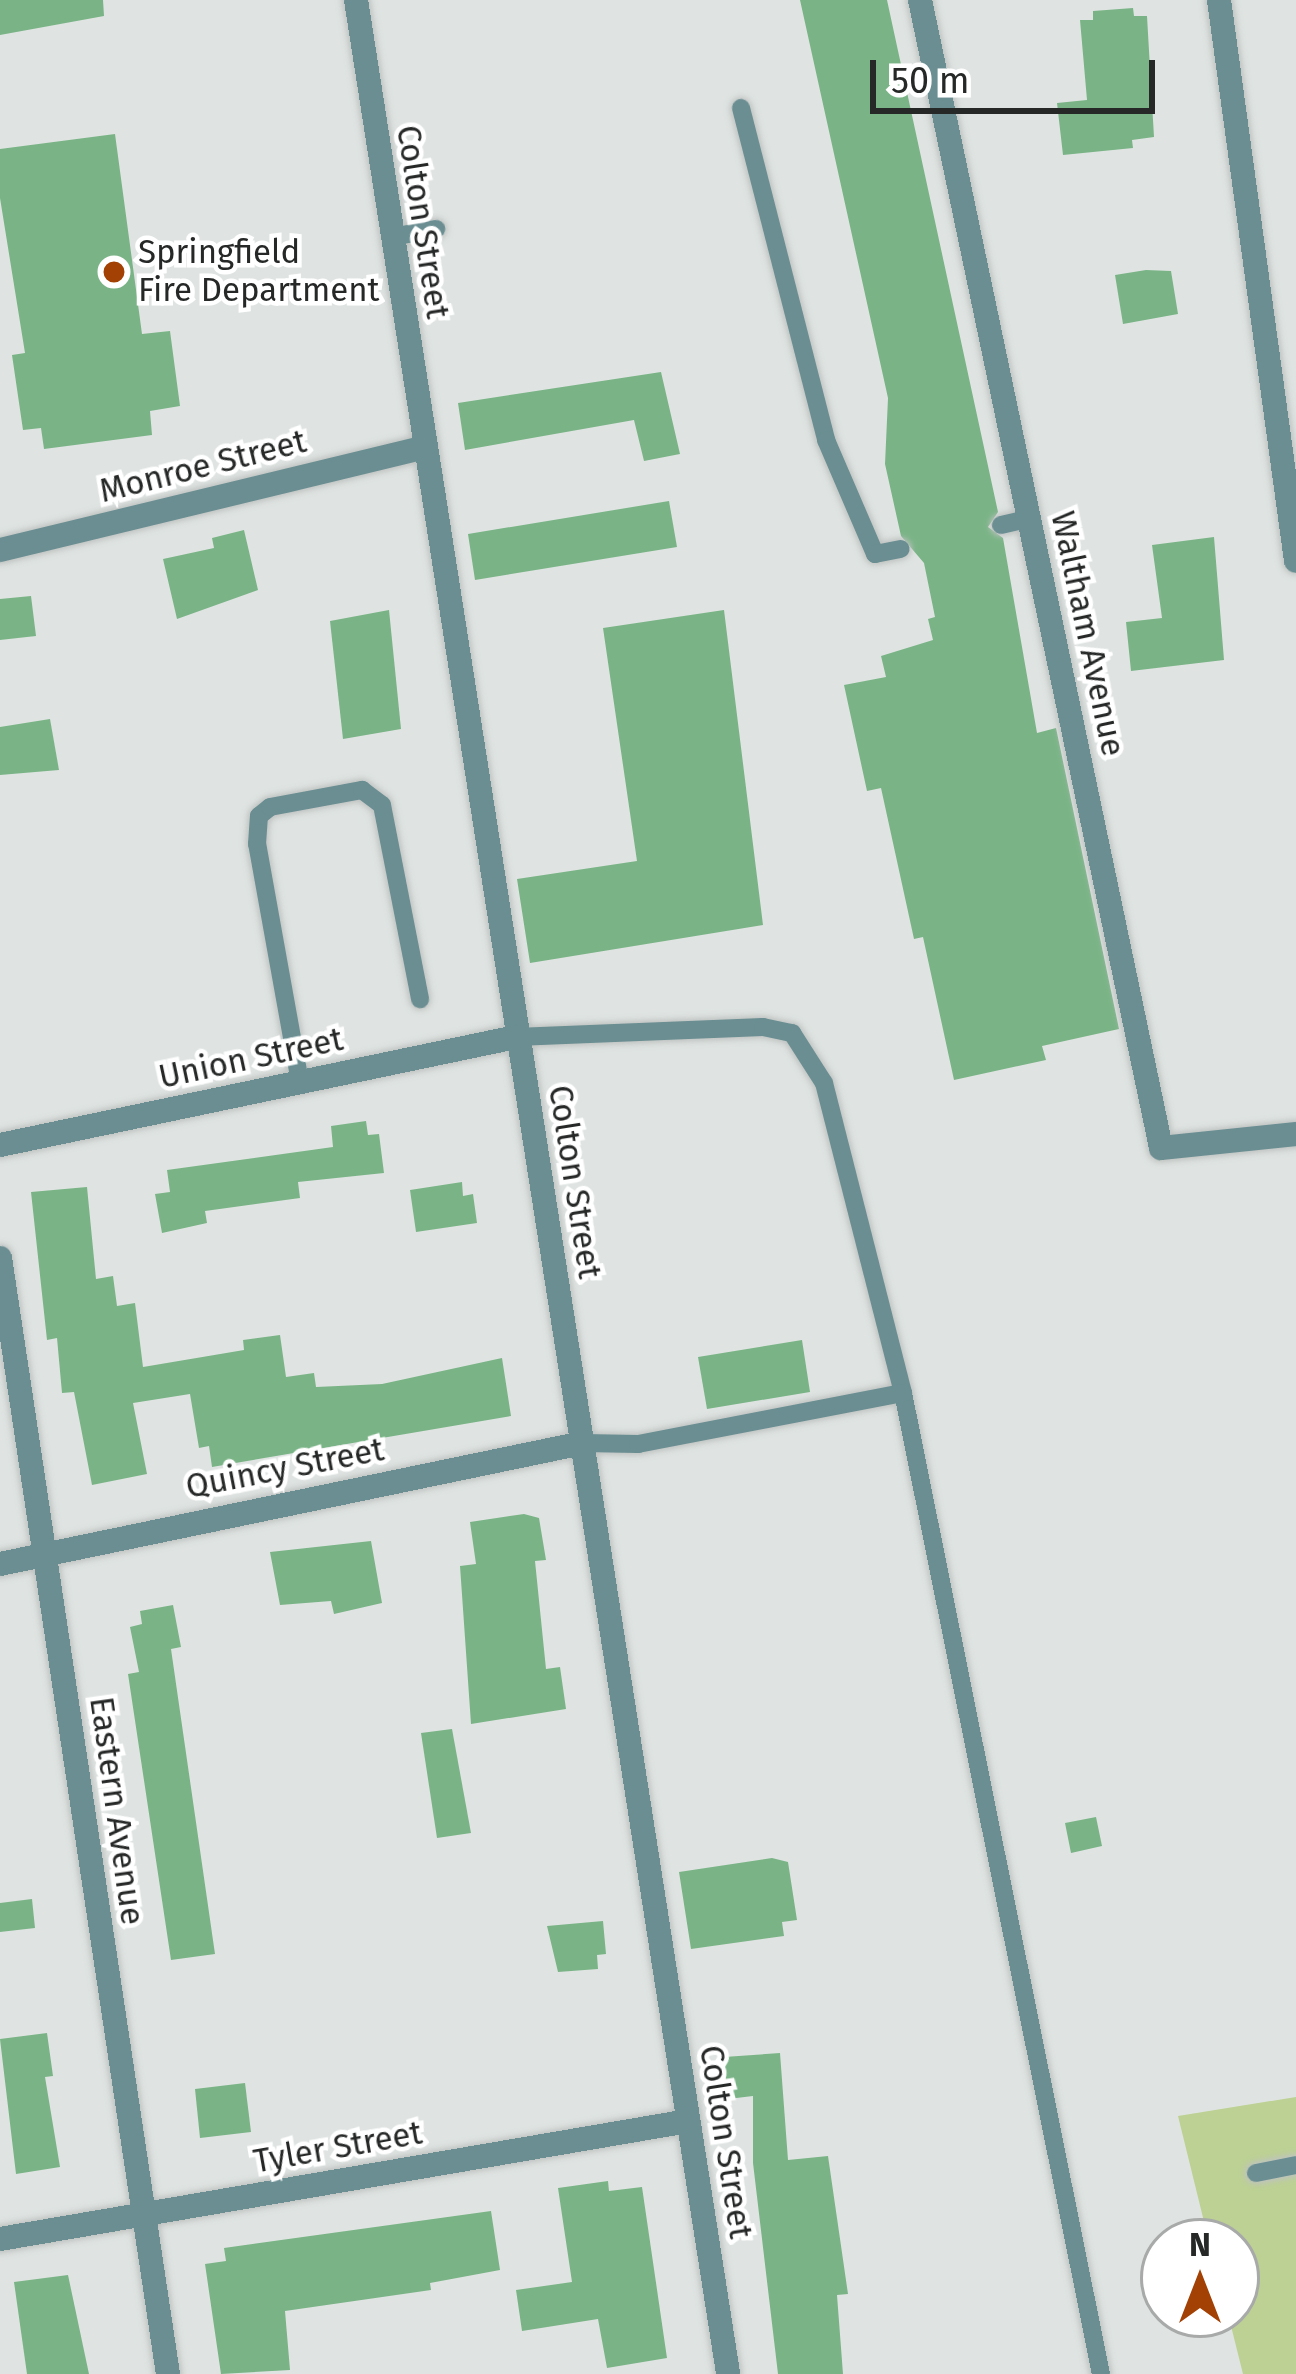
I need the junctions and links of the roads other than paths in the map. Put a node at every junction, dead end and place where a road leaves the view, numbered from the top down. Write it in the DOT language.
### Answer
graph roads {
  1 [pos="356,0"];
  2 [pos="920,0"];
  3 [pos="1219,0"];
  4 [pos="741,108"];
  5 [pos="436,229"];
  6 [pos="391,238"];
  7 [pos="422,448"];
  8 [pos="1028,519"];
  9 [pos="1000,525"];
  10 [pos="901,549"];
  11 [pos="0,550"];
  12 [pos="1296,561"];
  13 [pos="420,999"];
  14 [pos="517,1037"];
  15 [pos="300,1082"];
  16 [pos="1296,1133"];
  17 [pos="0,1145"];
  18 [pos="0,1258"];
  19 [pos="904,1394"];
  20 [pos="583,1443"];
  21 [pos="44,1552"];
  22 [pos="0,1564"];
  23 [pos="688,2121"];
  24 [pos="1296,2164"];
  25 [pos="1256,2173"];
  26 [pos="142,2214"];
  27 [pos="0,2239"];
  28 [pos="168,2374"];
  29 [pos="728,2374"];
  30 [pos="1101,2374"];
  1 -- 6 [label="street, Colton Street"];
  2 -- 8 [label="street, Waltham Avenue"];
  3 -- 12 [label="street"];
  4 -- 10 [label="lane"];
  5 -- 6 [label="lane"];
  6 -- 7 [label="street, Colton Street"];
  7 -- 11 [label="street, Monroe Street"];
  7 -- 14 [label="street, Colton Street"];
  8 -- 9 [label="lane"];
  8 -- 16 [label="street, Waltham Avenue"];
  13 -- 15 [label="lane"];
  14 -- 15 [label="street, Union Street"];
  14 -- 19 [label="lane"];
  14 -- 20 [label="street, Colton Street"];
  15 -- 17 [label="street, Union Street"];
  18 -- 21 [label="street, Eastern Avenue"];
  19 -- 20 [label="lane"];
  19 -- 30 [label="lane"];
  20 -- 21 [label="street, Quincy Street"];
  20 -- 23 [label="street, Colton Street"];
  21 -- 22 [label="street, Quincy Street"];
  21 -- 26 [label="street, Eastern Avenue"];
  23 -- 26 [label="street, Tyler Street"];
  23 -- 29 [label="street, Colton Street"];
  24 -- 25 [label="lane"];
  26 -- 27 [label="street, Tyler Street"];
  26 -- 28 [label="street, Eastern Avenue"];
}
